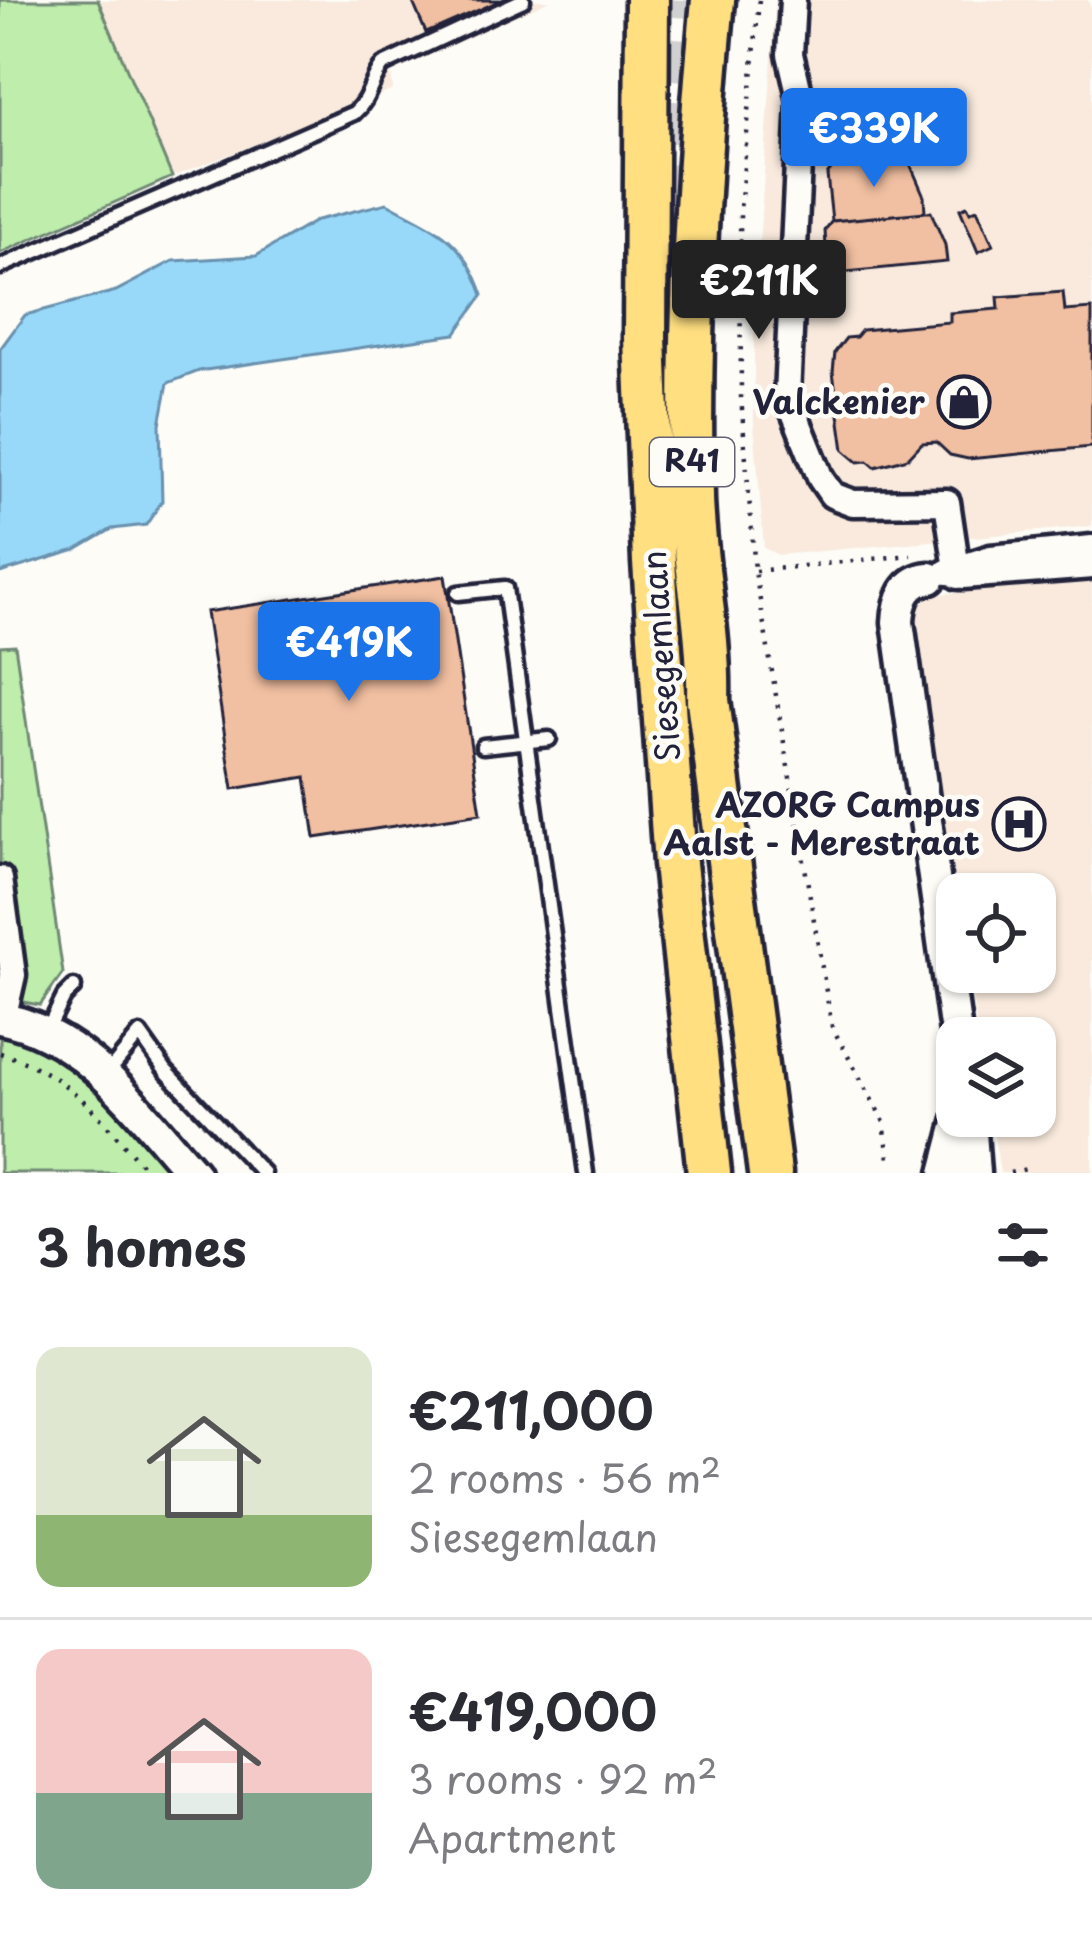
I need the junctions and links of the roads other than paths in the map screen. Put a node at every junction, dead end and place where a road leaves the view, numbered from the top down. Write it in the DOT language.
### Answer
graph roads {
  1 [pos="523,0"];
  2 [pos="647,0"];
  3 [pos="712,0"];
  4 [pos="794,0"];
  5 [pos="0,267"];
  6 [pos="1092,548"];
  7 [pos="1092,566"];
  8 [pos="951,568"];
  9 [pos="458,593"];
  10 [pos="550,739"];
  11 [pos="526,741"];
  12 [pos="483,746"];
  13 [pos="0,879"];
  14 [pos="74,986"];
  15 [pos="954,1017"];
  16 [pos="2,1018"];
  17 [pos="47,1032"];
  18 [pos="105,1076"];
  19 [pos="958,1137"];
  20 [pos="968,1137"];
  21 [pos="193,1173"];
  22 [pos="262,1173"];
  23 [pos="586,1173"];
  24 [pos="709,1173"];
  25 [pos="770,1173"];
  26 [pos="946,1173"];
  27 [pos="974,1173"];
  1 -- 5 [label="lane"];
  2 -- 24 [label="highway, Siesegemlaan / R41"];
  3 -- 25 [label="highway, Siesegemlaan / R41"];
  4 -- 8 [label="street"];
  6 -- 8 [label="street"];
  7 -- 8 [label="street"];
  8 -- 15 [label="street"];
  9 -- 11 [label="lane"];
  10 -- 11 [label="lane"];
  11 -- 12 [label="lane"];
  11 -- 23 [label="lane"];
  13 -- 16 [label="street"];
  14 -- 17 [label="lane"];
  16 -- 17 [label="street"];
  17 -- 18 [label="street"];
  18 -- 21 [label="street"];
  18 -- 22 [label="lane"];
  19 -- 26 [label="street"];
  20 -- 27 [label="street"];
}
